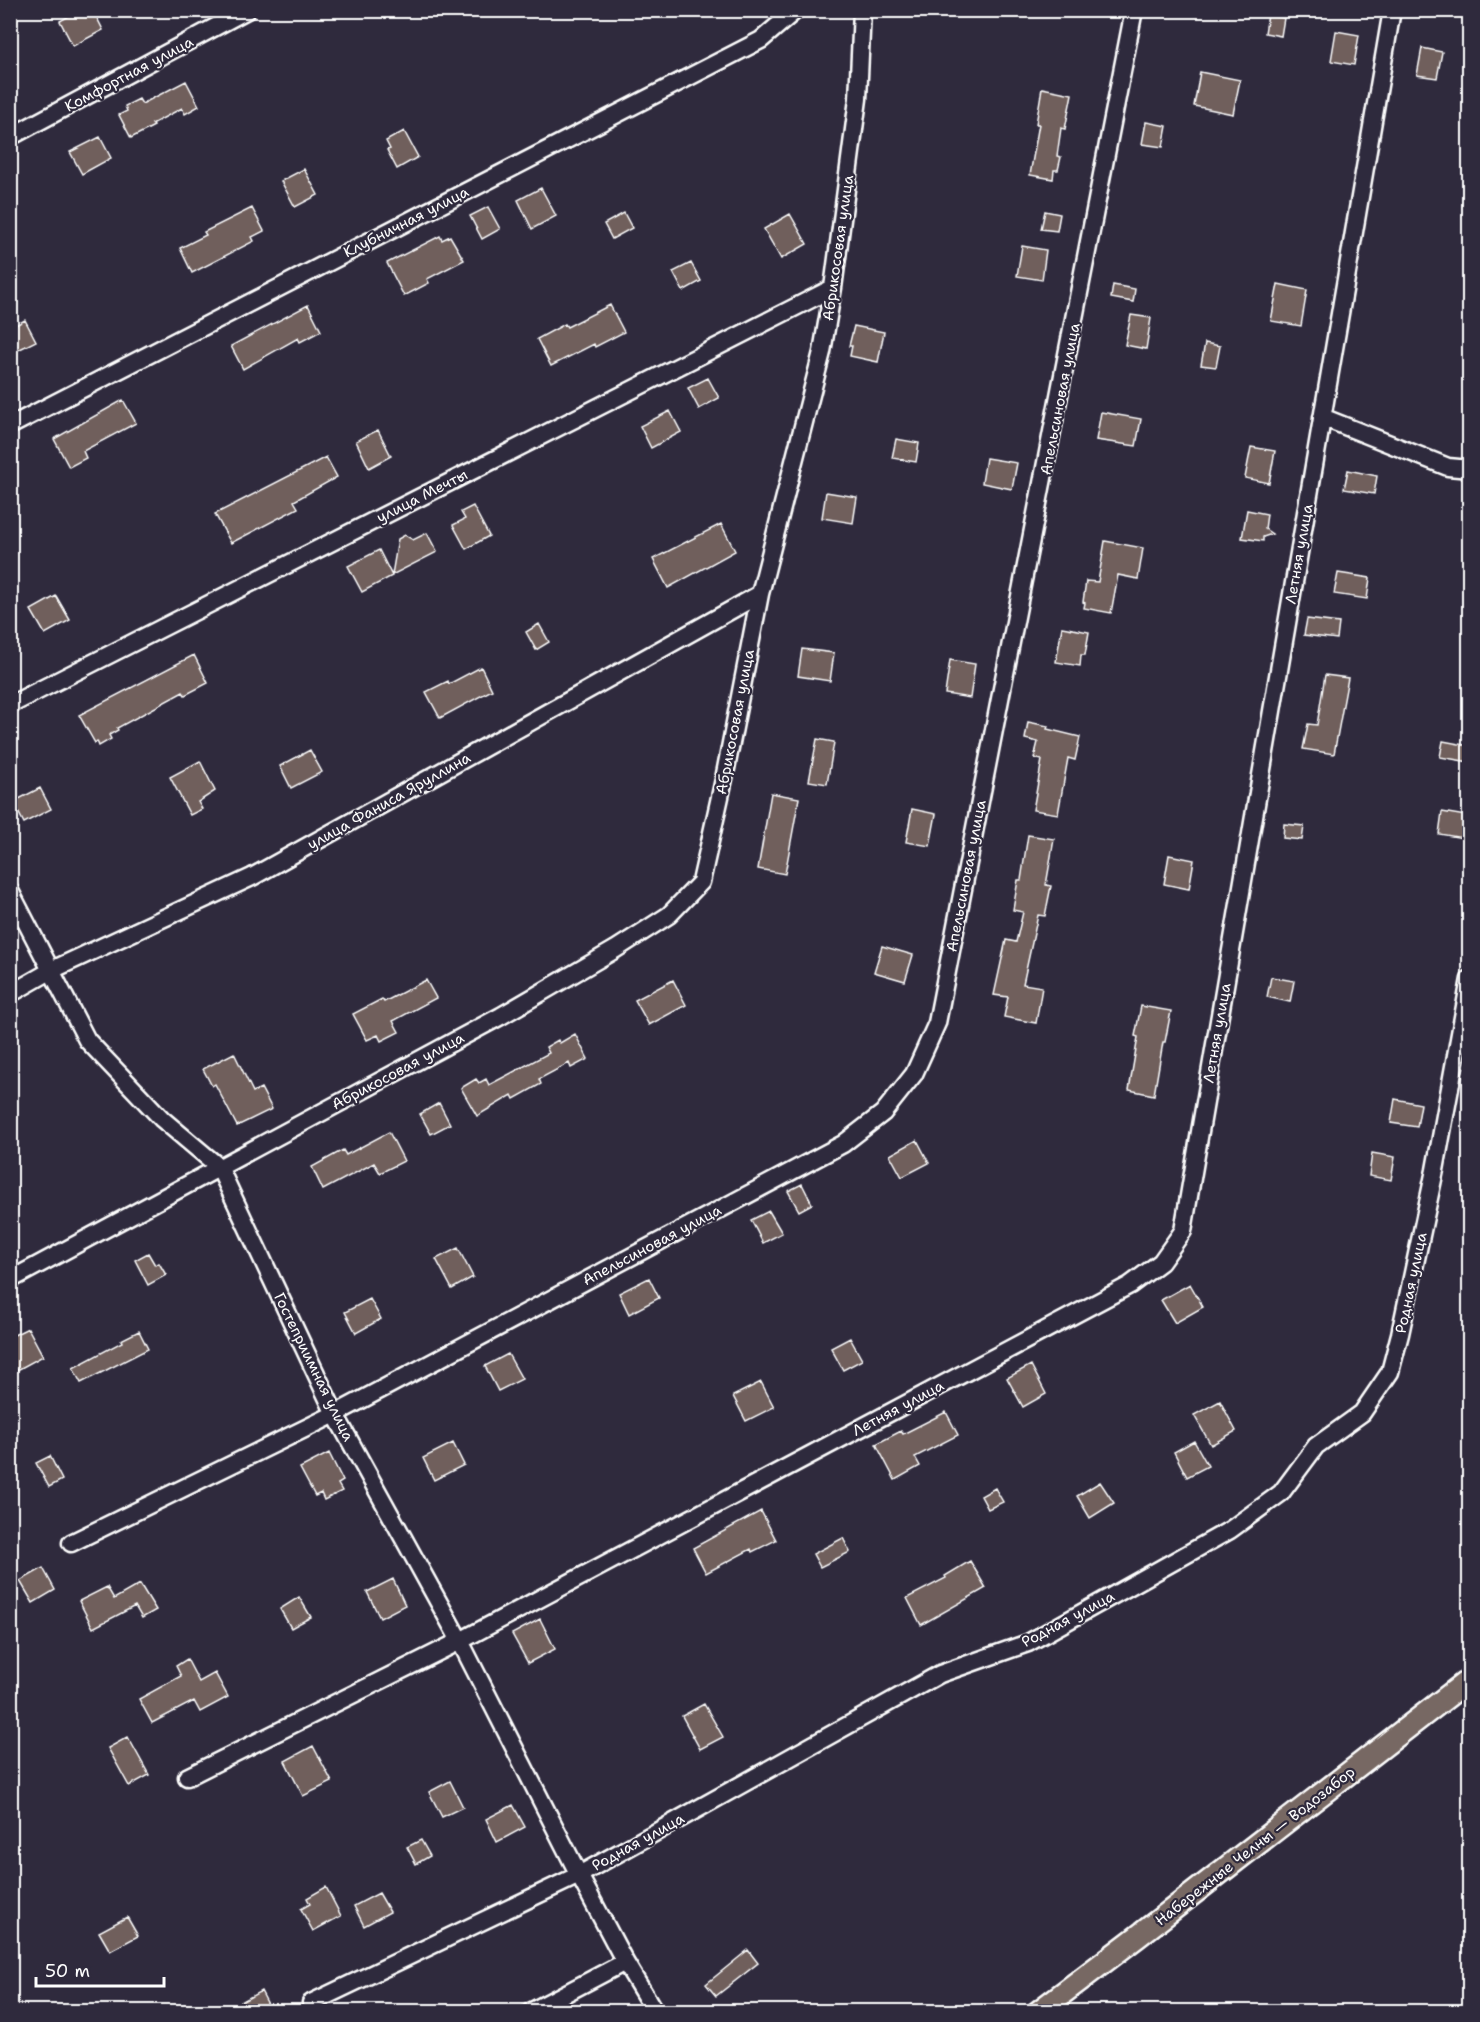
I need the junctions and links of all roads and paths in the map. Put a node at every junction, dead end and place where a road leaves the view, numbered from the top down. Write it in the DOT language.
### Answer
graph roads {
  1 [pos="247,10"];
  2 [pos="796,10"];
  3 [pos="862,10"];
  4 [pos="1134,10"];
  5 [pos="1392,10"];
  6 [pos="10,136"];
  7 [pos="833,288"];
  8 [pos="1322,417"];
  9 [pos="10,426"];
  10 [pos="1470,469"];
  11 [pos="760,594"];
  12 [pos="10,705"];
  13 [pos="10,891"];
  14 [pos="52,969"];
  15 [pos="1470,979"];
  16 [pos="10,994"];
  17 [pos="219,1167"];
  18 [pos="10,1280"];
  19 [pos="335,1414"];
  20 [pos="71,1543"];
  21 [pos="459,1641"];
  22 [pos="1470,1679"];
  23 [pos="187,1777"];
  24 [pos="579,1875"];
  25 [pos="625,1962"];
  26 [pos="311,2002"];
  27 [pos="530,2012"];
  28 [pos="655,2012"];
  29 [pos="1038,2012"];
  1 -- 6 [label="street, Комфортная улица"];
  2 -- 9 [label="street, Клубничная улица"];
  3 -- 7 [label="street, Абрикосовая улица"];
  4 -- 19 [label="street, Апельсиновая улица"];
  5 -- 8 [label="street, Летняя улица"];
  7 -- 11 [label="street, Абрикосовая улица"];
  7 -- 12 [label="street, улица Мечты"];
  8 -- 10 [label="street"];
  8 -- 21 [label="street, Летняя улица"];
  11 -- 14 [label="street, улица Фаниса Яруллина"];
  11 -- 17 [label="street, Абрикосовая улица"];
  13 -- 14 [label="street, Гостеприимная улица"];
  14 -- 16 [label="street, улица Фаниса Яруллина"];
  14 -- 17 [label="street, Гостеприимная улица"];
  15 -- 24 [label="street, Родная улица"];
  17 -- 18 [label="street, Абрикосовая улица"];
  17 -- 19 [label="street, Гостеприимная улица"];
  19 -- 20 [label="street, Апельсиновая улица"];
  19 -- 21 [label="street, Гостеприимная улица"];
  21 -- 23 [label="street, Летняя улица"];
  21 -- 24 [label="street, Гостеприимная улица"];
  22 -- 29 [label="main road, Набережные Челны — Водозабор"];
  24 -- 25 [label="street, Гостеприимная улица"];
  24 -- 26 [label="street, Родная улица"];
  25 -- 27 [label="street"];
  25 -- 28 [label="street, Гостеприимная улица"];
}
